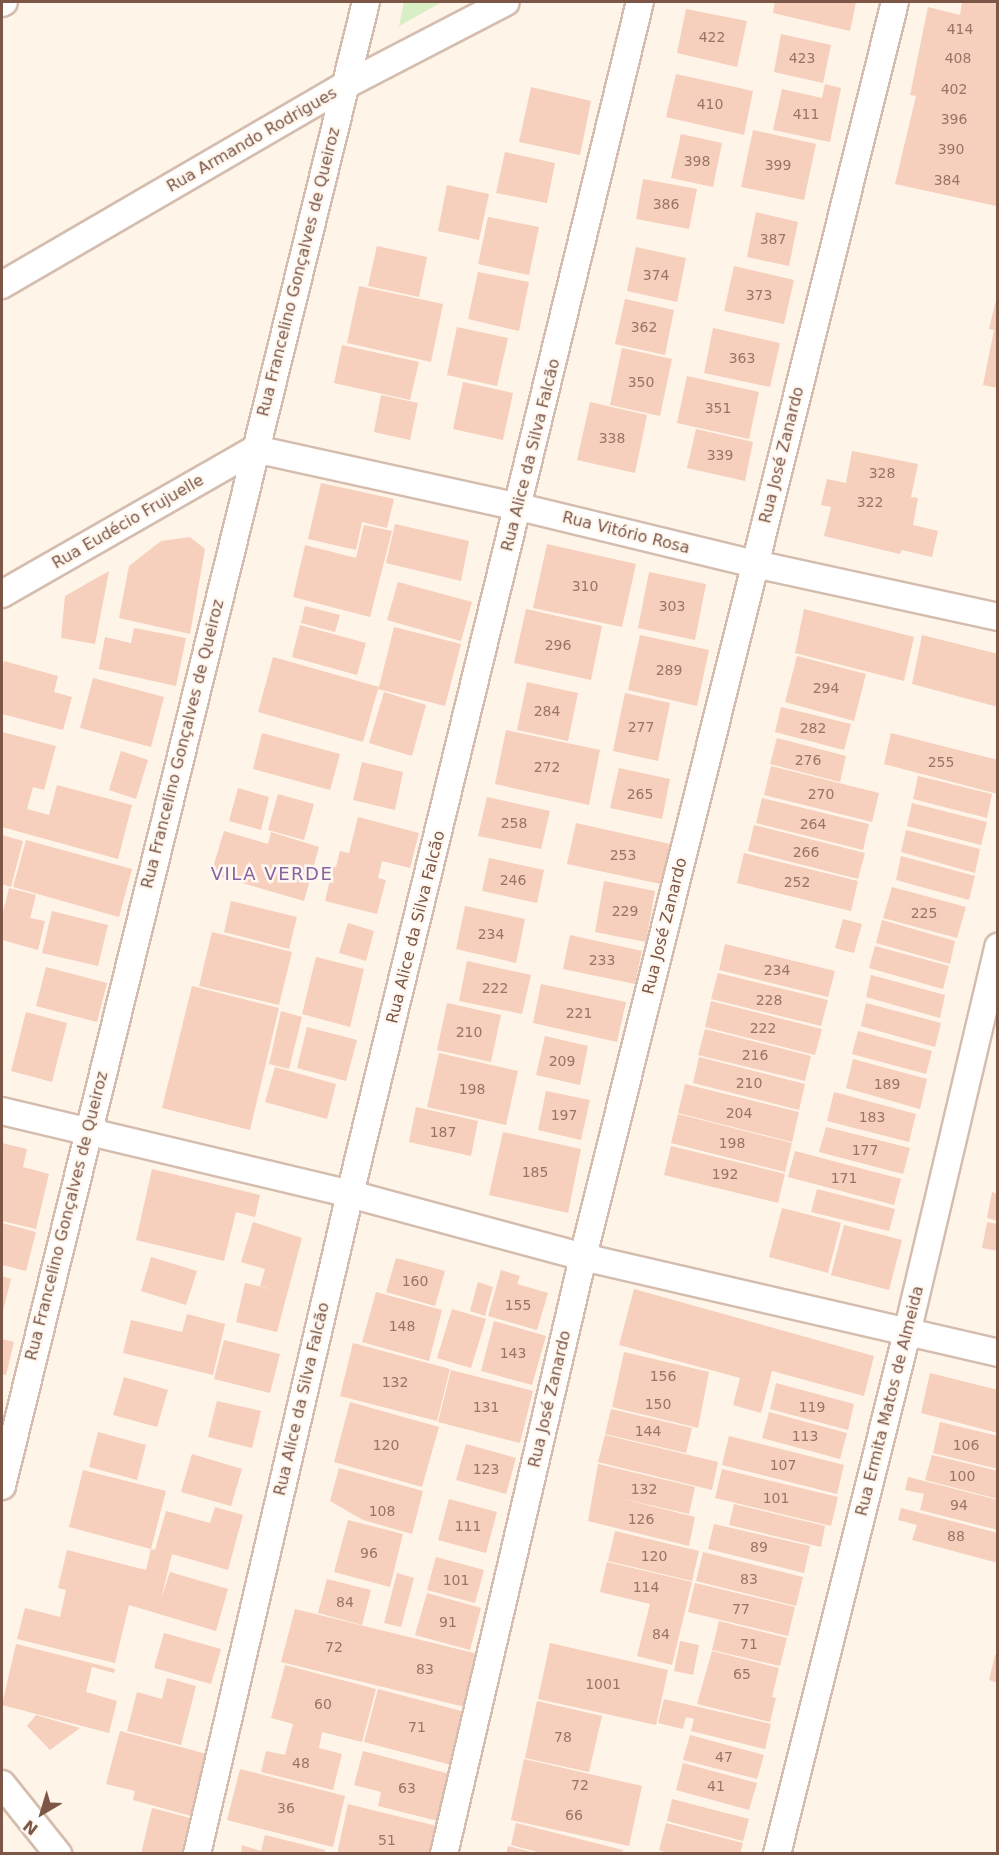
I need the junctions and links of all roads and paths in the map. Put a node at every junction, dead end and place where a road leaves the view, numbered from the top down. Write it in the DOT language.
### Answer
graph roads {
  1 [pos="366,2"];
  2 [pos="506,2"];
  3 [pos="640,2"];
  4 [pos="895,2"];
  5 [pos="344,86"];
  6 [pos="2,285"];
  7 [pos="255,449"];
  8 [pos="519,507"];
  9 [pos="755,564"];
  10 [pos="2,594"];
  11 [pos="998,617"];
  12 [pos="998,947"];
  13 [pos="2,1111"];
  14 [pos="88,1133"];
  15 [pos="350,1194"];
  16 [pos="583,1257"];
  17 [pos="907,1333"];
  18 [pos="998,1353"];
  19 [pos="2,1486"];
  20 [pos="2,1784"];
  21 [pos="58,1854"];
  22 [pos="197,1854"];
  23 [pos="444,1854"];
  24 [pos="777,1854"];
  1 -- 5 [label="street, Rua Francelino Gonçalves de Queiroz"];
  2 -- 5 [label="street, Rua Armando Rodrigues"];
  3 -- 8 [label="street, Rua Alice da Silva Falcão"];
  4 -- 9 [label="street, Rua José Zanardo"];
  5 -- 6 [label="street, Rua Armando Rodrigues"];
  5 -- 7 [label="street, Rua Francelino Gonçalves de Queiroz"];
  7 -- 8 [label="street, Rua Vitório Rosa"];
  7 -- 10 [label="street, Rua Eudécio Frujuelle"];
  7 -- 14 [label="street, Rua Francelino Gonçalves de Queiroz"];
  8 -- 9 [label="street, Rua Vitório Rosa"];
  8 -- 15 [label="street, Rua Alice da Silva Falcão"];
  9 -- 11 [label="street, Rua Vitório Rosa"];
  9 -- 16 [label="street, Rua José Zanardo"];
  12 -- 17 [label="street, Rua Ermita Matos de Almeida"];
  13 -- 14 [label="street"];
  14 -- 15 [label="street"];
  14 -- 19 [label="street, Rua Francelino Gonçalves de Queiroz"];
  15 -- 16 [label="street"];
  15 -- 22 [label="street, Rua Alice da Silva Falcão"];
  16 -- 17 [label="street"];
  16 -- 23 [label="street, Rua José Zanardo"];
  17 -- 18 [label="street"];
  17 -- 24 [label="street, Rua Ermita Matos de Almeida"];
  20 -- 21 [label="street"];
}
